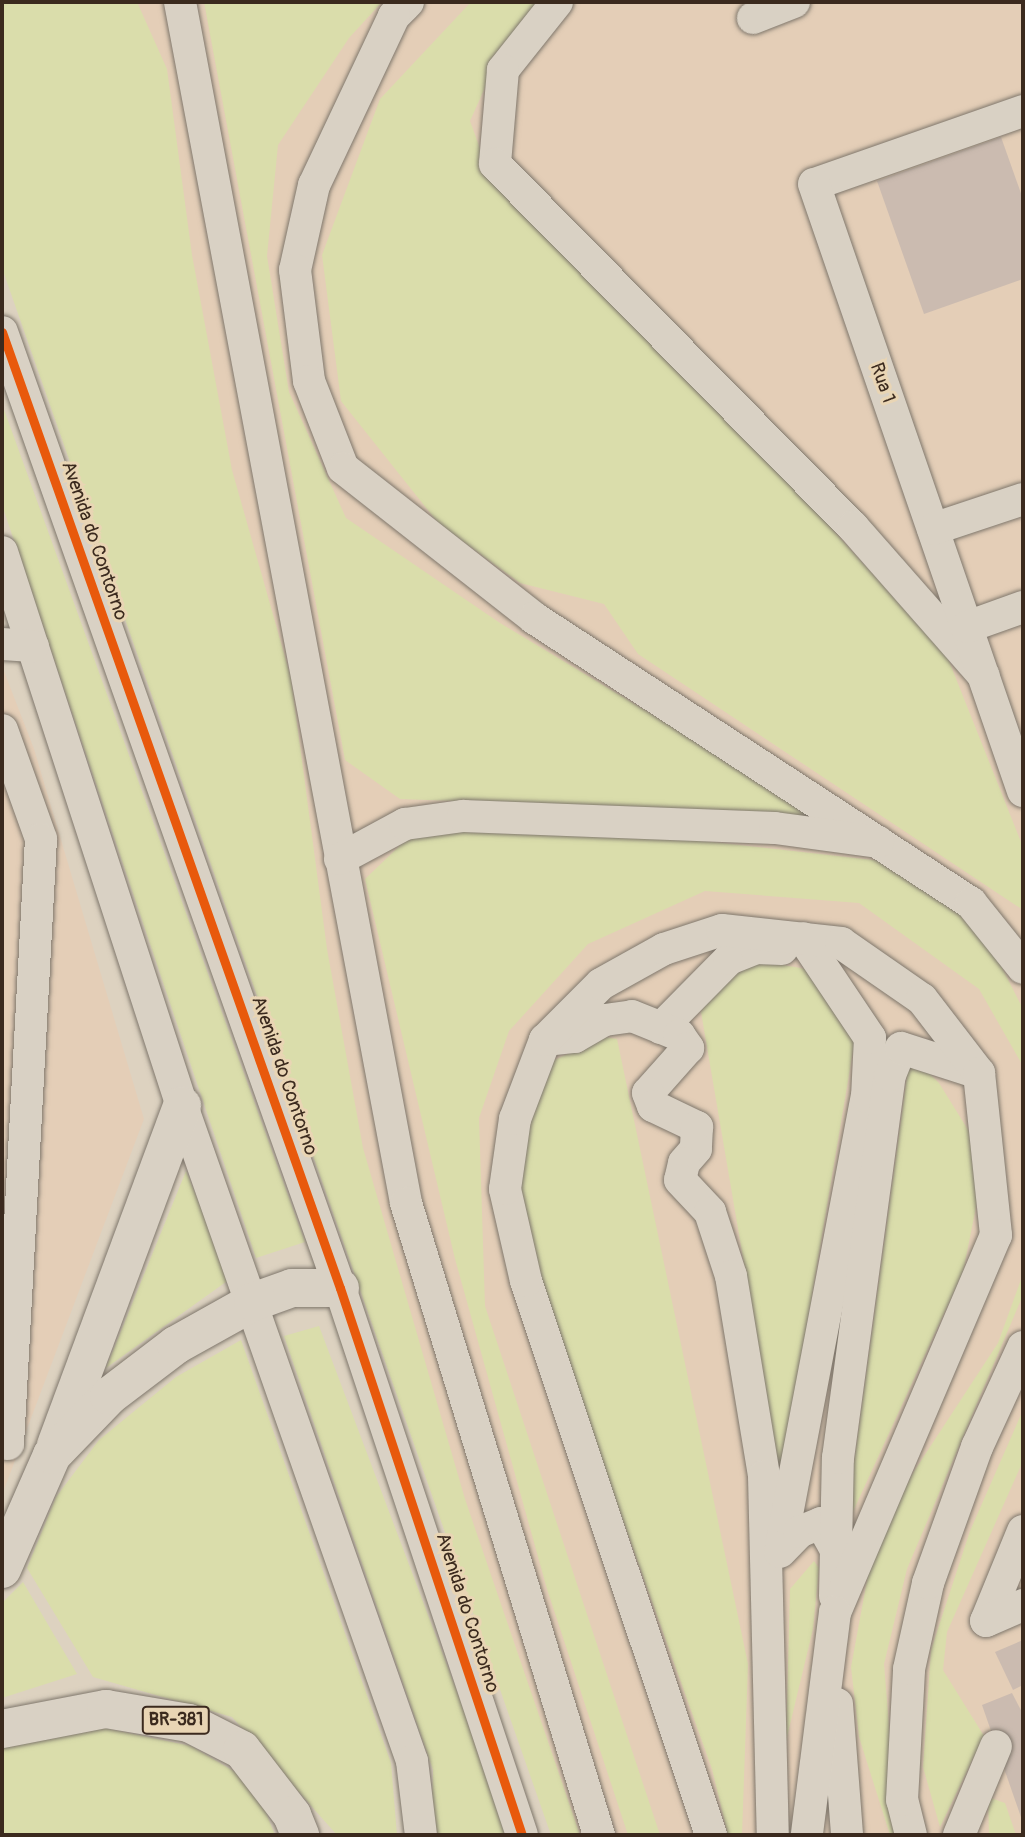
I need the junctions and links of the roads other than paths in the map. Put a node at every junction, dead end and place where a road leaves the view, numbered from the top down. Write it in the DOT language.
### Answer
graph roads {
  1 [pos="180,2"];
  2 [pos="408,2"];
  3 [pos="558,2"];
  4 [pos="794,2"];
  5 [pos="753,18"];
  6 [pos="1023,111"];
  7 [pos="2,332"];
  8 [pos="1023,499"];
  9 [pos="933,529"];
  10 [pos="2,552"];
  11 [pos="1023,607"];
  12 [pos="967,627"];
  13 [pos="2,644"];
  14 [pos="33,646"];
  15 [pos="984,676"];
  16 [pos="2,730"];
  17 [pos="1023,791"];
  18 [pos="885,843"];
  19 [pos="340,859"];
  20 [pos="806,943"];
  21 [pos="1023,968"];
  22 [pos="661,1028"];
  23 [pos="545,1040"];
  24 [pos="979,1073"];
  25 [pos="182,1106"];
  26 [pos="340,1289"];
  27 [pos="253,1302"];
  28 [pos="1023,1347"];
  29 [pos="8,1444"];
  30 [pos="52,1455"];
  31 [pos="1023,1531"];
  32 [pos="836,1550"];
  33 [pos="780,1552"];
  34 [pos="2,1569"];
  35 [pos="1023,1605"];
  36 [pos="768,1620"];
  37 [pos="833,1624"];
  38 [pos="2,1729"];
  39 [pos="905,1734"];
  40 [pos="996,1746"];
  41 [pos="300,1835"];
  42 [pos="421,1835"];
  43 [pos="522,1835"];
  44 [pos="599,1835"];
  45 [pos="711,1835"];
  46 [pos="774,1835"];
  47 [pos="807,1835"];
  48 [pos="847,1835"];
  49 [pos="911,1835"];
  50 [pos="932,1835"];
  51 [pos="959,1835"];
  1 -- 19 [label="street"];
  2 -- 18 [label="street"];
  3 -- 15 [label="street"];
  4 -- 5 [label="street"];
  6 -- 9 [label="street, Rua 1"];
  7 -- 26 [label="street, Avenida do Contorno"];
  8 -- 9 [label="street"];
  9 -- 12 [label="street, Rua 1"];
  10 -- 14 [label="street"];
  11 -- 12 [label="street"];
  12 -- 15 [label="street, Rua 1"];
  13 -- 14 [label="street"];
  14 -- 25 [label="street"];
  15 -- 17 [label="street, Rua 1"];
  16 -- 29 [label="street"];
  18 -- 19 [label="street"];
  18 -- 21 [label="street"];
  19 -- 44 [label="street"];
  20 -- 22 [label="street"];
  20 -- 23 [label="street"];
  20 -- 24 [label="street"];
  20 -- 33 [label="street"];
  22 -- 23 [label="street"];
  22 -- 36 [label="street"];
  23 -- 45 [label="street"];
  24 -- 32 [label="street"];
  24 -- 37 [label="street"];
  25 -- 27 [label="street"];
  25 -- 30 [label="highway"];
  26 -- 27 [label="highway"];
  26 -- 43 [label="street, Avenida do Contorno"];
  27 -- 30 [label="highway"];
  27 -- 42 [label="street"];
  28 -- 39 [label="street"];
  30 -- 34 [label="highway"];
  31 -- 35 [label="street"];
  32 -- 33 [label="street"];
  32 -- 37 [label="street"];
  33 -- 36 [label="street"];
  36 -- 46 [label="street"];
  37 -- 47 [label="street"];
  37 -- 48 [label="street"];
  38 -- 41 [label="highway, BR-381"];
  39 -- 49 [label="street"];
  39 -- 50 [label="street"];
  40 -- 51 [label="street"];
}
